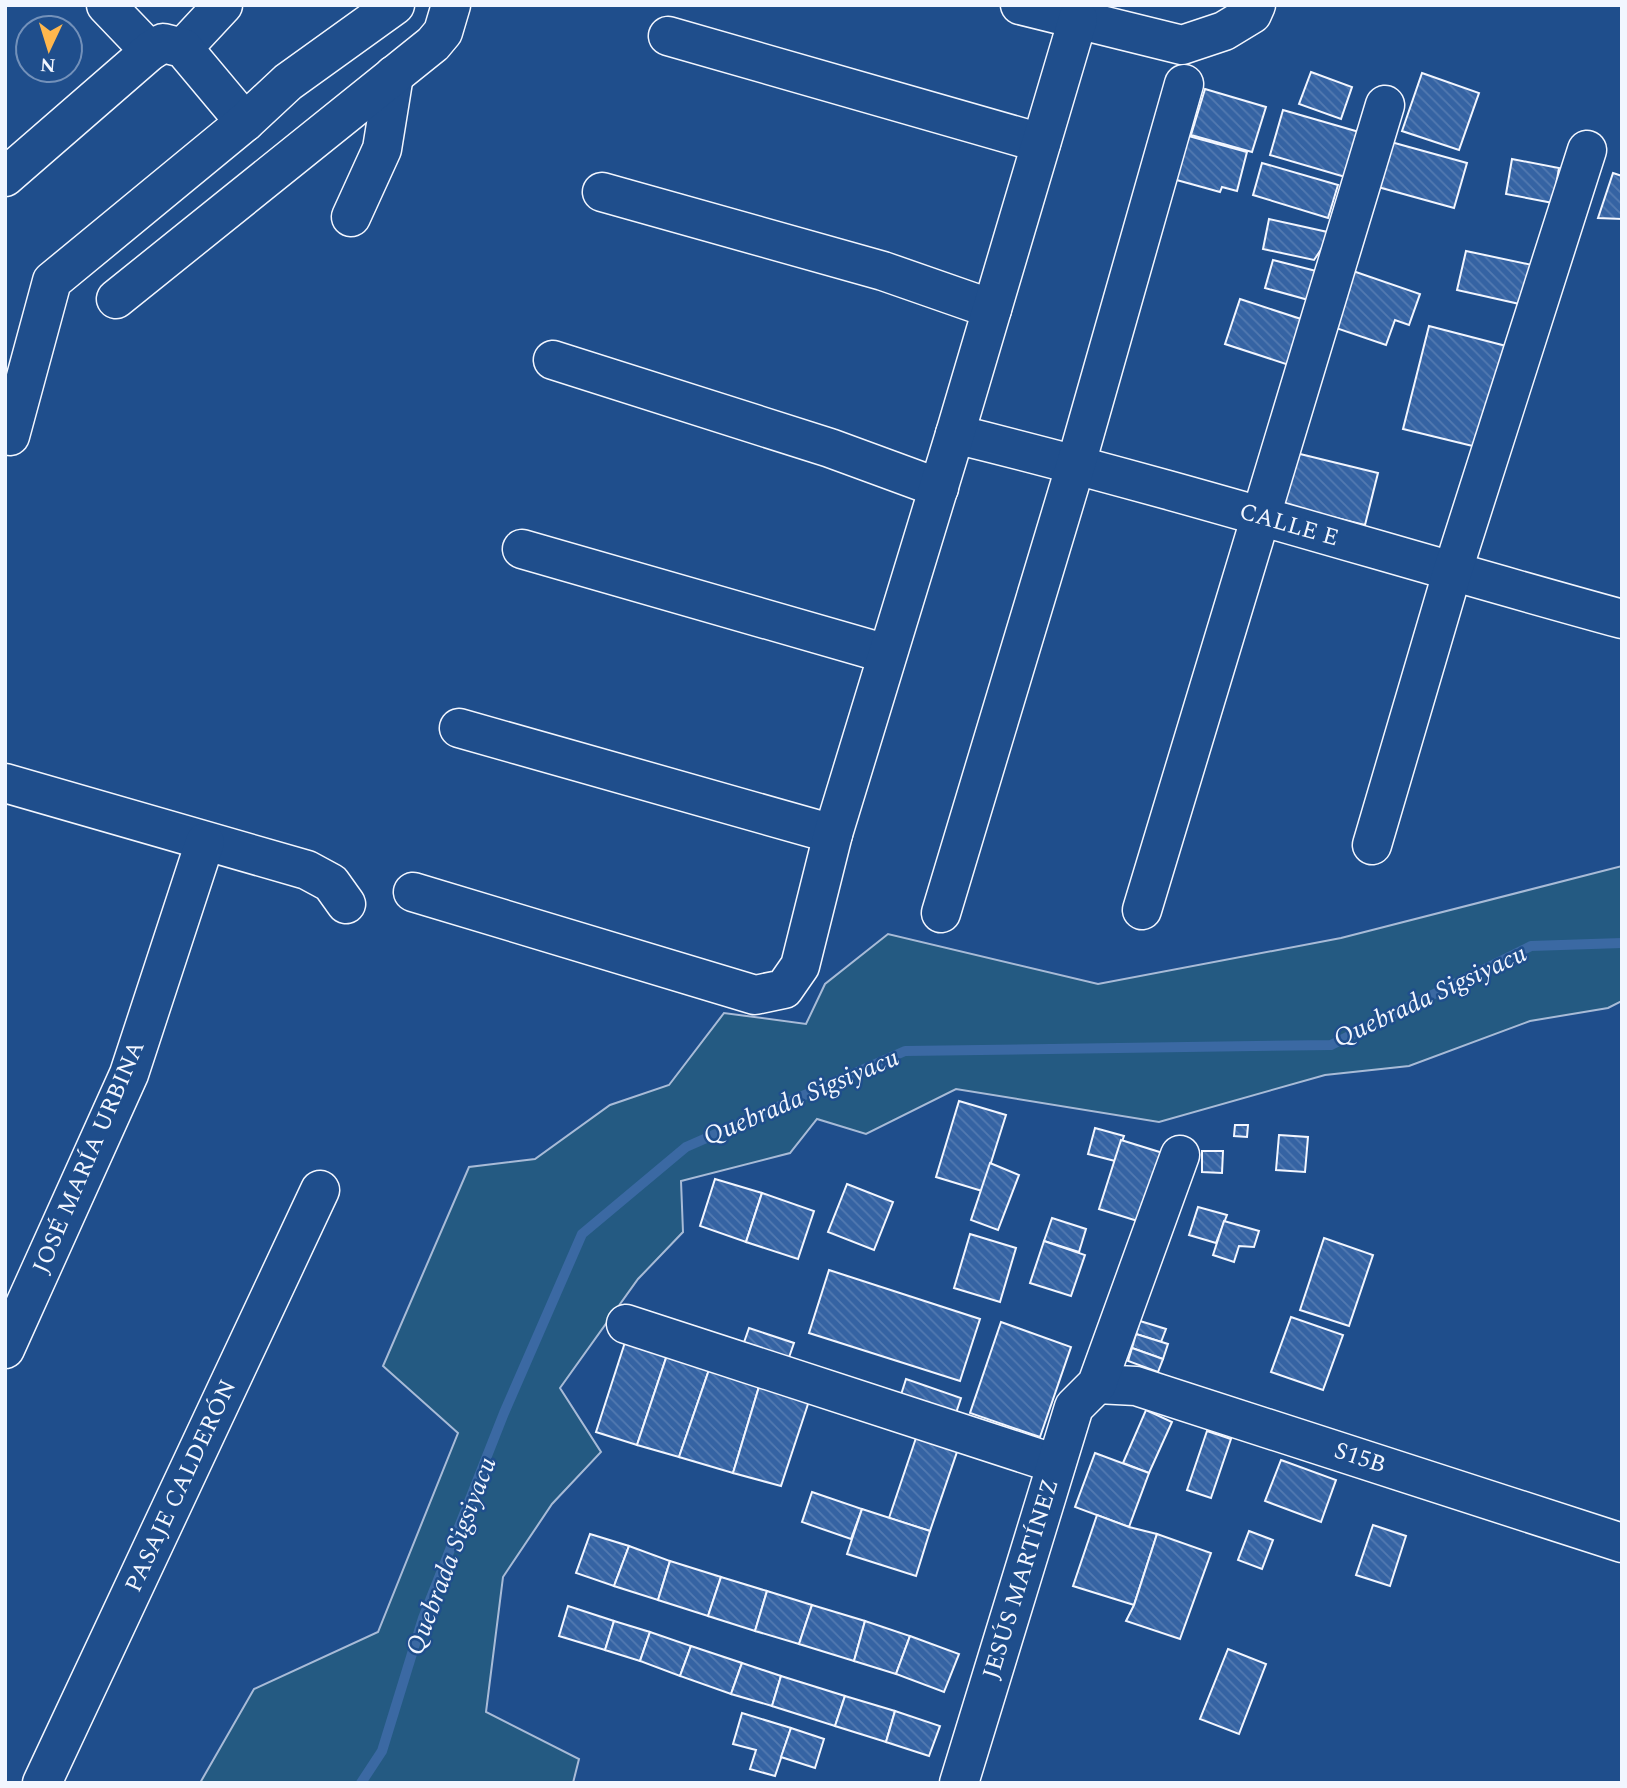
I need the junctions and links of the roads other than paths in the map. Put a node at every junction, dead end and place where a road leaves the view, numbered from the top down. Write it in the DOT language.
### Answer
graph roads {
  1 [pos="106,5"];
  2 [pos="223,5"];
  3 [pos="395,5"];
  4 [pos="452,5"];
  5 [pos="1020,5"];
  6 [pos="1256,5"];
  7 [pos="1078,19"];
  8 [pos="668,36"];
  9 [pos="166,50"];
  10 [pos="394,75"];
  11 [pos="1184,84"];
  12 [pos="1385,105"];
  13 [pos="245,122"];
  14 [pos="1041,143"];
  15 [pos="1587,150"];
  16 [pos="5,177"];
  17 [pos="602,191"];
  18 [pos="351,217"];
  19 [pos="116,299"];
  20 [pos="992,309"];
  21 [pos="553,360"];
  22 [pos="955,434"];
  23 [pos="10,436"];
  24 [pos="1076,464"];
  25 [pos="939,488"];
  26 [pos="1262,517"];
  27 [pos="522,549"];
  28 [pos="1452,573"];
  29 [pos="1622,619"];
  30 [pos="887,654"];
  31 [pos="459,728"];
  32 [pos="5,783"];
  33 [pos="833,834"];
  34 [pos="205,842"];
  35 [pos="1372,845"];
  36 [pos="413,892"];
  37 [pos="346,904"];
  38 [pos="1143,909"];
  39 [pos="941,913"];
  40 [pos="1180,1155"];
  41 [pos="320,1190"];
  42 [pos="626,1324"];
  43 [pos="5,1349"];
  44 [pos="1097,1384"];
  45 [pos="1056,1464"];
  46 [pos="1622,1543"];
  47 [pos="42,1783"];
  48 [pos="959,1783"];
  1 -- 9 [label="street"];
  2 -- 9 [label="street"];
  3 -- 13 [label="street"];
  4 -- 10 [label="street"];
  5 -- 7 [label="street"];
  6 -- 7 [label="street"];
  7 -- 14 [label="street"];
  8 -- 14 [label="street"];
  9 -- 13 [label="street"];
  9 -- 16 [label="street"];
  10 -- 18 [label="street"];
  10 -- 19 [label="street"];
  11 -- 24 [label="street"];
  12 -- 26 [label="street"];
  13 -- 23 [label="street"];
  14 -- 20 [label="street"];
  15 -- 28 [label="street"];
  17 -- 20 [label="street"];
  20 -- 22 [label="street"];
  21 -- 25 [label="street"];
  22 -- 24 [label="street, CALLE E"];
  22 -- 25 [label="street"];
  24 -- 26 [label="street, CALLE E"];
  24 -- 39 [label="street"];
  25 -- 30 [label="street"];
  26 -- 28 [label="street, CALLE E"];
  26 -- 38 [label="street"];
  27 -- 30 [label="street"];
  28 -- 29 [label="street, CALLE E"];
  28 -- 35 [label="street"];
  30 -- 33 [label="street"];
  31 -- 33 [label="street"];
  32 -- 34 [label="street"];
  33 -- 36 [label="street"];
  34 -- 37 [label="street"];
  34 -- 43 [label="street, JOSÉ MARÍA URBINA"];
  40 -- 44 [label="street"];
  41 -- 47 [label="street, PASAJE CALDERÓN"];
  42 -- 45 [label="street"];
  44 -- 45 [label="street, JESÚS MARTÍNEZ"];
  44 -- 46 [label="street, S15B"];
  45 -- 48 [label="street, JESÚS MARTÍNEZ"];
}
